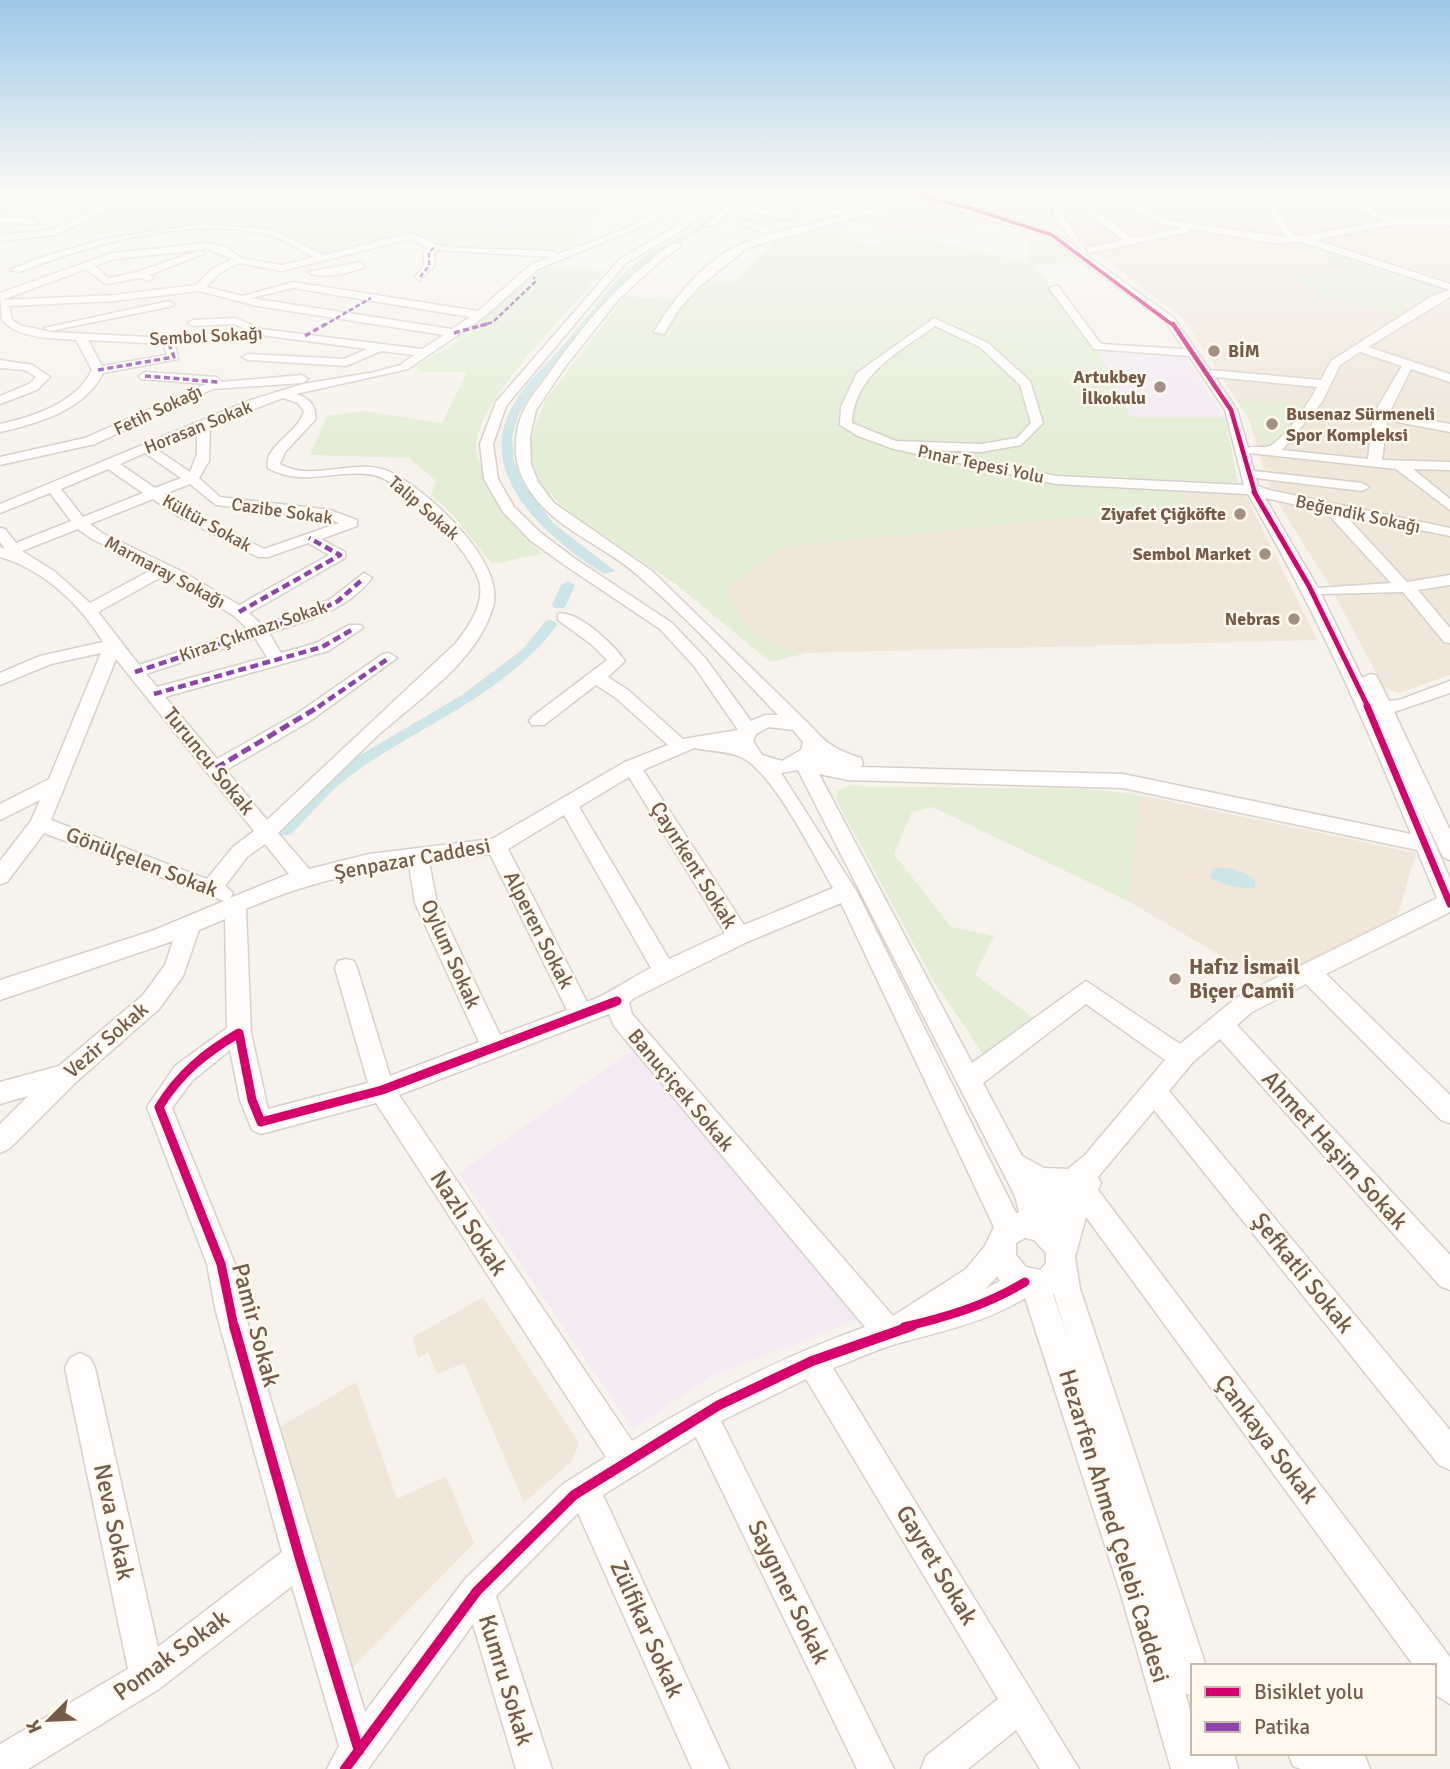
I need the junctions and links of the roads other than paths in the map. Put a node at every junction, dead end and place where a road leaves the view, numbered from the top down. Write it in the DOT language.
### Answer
graph roads {
  1 [pos="32,276"];
  2 [pos="52,276"];
  3 [pos="100,276"];
  4 [pos="136,276"];
  5 [pos="140,276"];
  6 [pos="211,276"];
  7 [pos="342,276"];
  8 [pos="525,276"];
  9 [pos="610,276"];
  10 [pos="635,276"];
  11 [pos="709,276"];
  12 [pos="1110,276"];
  13 [pos="1123,276"];
  14 [pos="1413,276"];
  15 [pos="42,279"];
  16 [pos="339,279"];
  17 [pos="1450,287"];
  18 [pos="199,288"];
  19 [pos="1054,288"];
  20 [pos="211,289"];
  21 [pos="177,291"];
  22 [pos="1450,293"];
  23 [pos="242,298"];
  24 [pos="371,298"];
  25 [pos="1432,300"];
  26 [pos="1,301"];
  27 [pos="1450,306"];
  28 [pos="341,315"];
  29 [pos="481,315"];
  30 [pos="193,323"];
  31 [pos="32,332"];
  32 [pos="261,332"];
  33 [pos="660,332"];
  34 [pos="276,333"];
  35 [pos="454,333"];
  36 [pos="80,336"];
  37 [pos="305,337"];
  38 [pos="168,341"];
  39 [pos="380,347"];
  40 [pos="1358,347"];
  41 [pos="424,353"];
  42 [pos="1193,353"];
  43 [pos="1443,362"];
  44 [pos="0,364"];
  45 [pos="1413,364"];
  46 [pos="404,368"];
  47 [pos="98,370"];
  48 [pos="229,372"];
  49 [pos="1212,373"];
  50 [pos="145,376"];
  51 [pos="1450,378"];
  52 [pos="1324,384"];
  53 [pos="283,394"];
  54 [pos="20,402"];
  55 [pos="1379,415"];
  56 [pos="203,424"];
  57 [pos="0,428"];
  58 [pos="1450,428"];
  59 [pos="897,445"];
  60 [pos="146,448"];
  61 [pos="1260,451"];
  62 [pos="0,460"];
  63 [pos="109,463"];
  64 [pos="1375,464"];
  65 [pos="1401,466"];
  66 [pos="1447,468"];
  67 [pos="191,479"];
  68 [pos="52,487"];
  69 [pos="1260,487"];
  70 [pos="1362,487"];
  71 [pos="151,492"];
  72 [pos="1450,506"];
  73 [pos="1330,507"];
  74 [pos="0,509"];
  75 [pos="80,523"];
  76 [pos="352,523"];
  77 [pos="0,532"];
  78 [pos="1450,532"];
  79 [pos="309,538"];
  80 [pos="10,552"];
  81 [pos="163,570"];
  82 [pos="364,578"];
  83 [pos="1450,580"];
  84 [pos="1405,587"];
  85 [pos="1324,590"];
  86 [pos="88,611"];
  87 [pos="239,612"];
  88 [pos="564,617"];
  89 [pos="355,628"];
  90 [pos="258,630"];
  91 [pos="1450,638"];
  92 [pos="113,645"];
  93 [pos="389,658"];
  94 [pos="277,659"];
  95 [pos="135,672"];
  96 [pos="596,677"];
  97 [pos="0,680"];
  98 [pos="1450,687"];
  99 [pos="154,694"];
  100 [pos="1376,708"];
  101 [pos="538,721"];
  102 [pos="797,724"];
  103 [pos="686,744"];
  104 [pos="750,745"];
  105 [pos="807,753"];
  106 [pos="632,766"];
  107 [pos="216,768"];
  108 [pos="55,784"];
  109 [pos="568,805"];
  110 [pos="0,813"];
  111 [pos="40,824"];
  112 [pos="268,831"];
  113 [pos="1422,839"];
  114 [pos="496,846"];
  115 [pos="1450,852"];
  116 [pos="418,858"];
  117 [pos="0,876"];
  118 [pos="304,878"];
  119 [pos="211,889"];
  120 [pos="846,892"];
  121 [pos="239,903"];
  122 [pos="1449,903"];
  123 [pos="190,925"];
  124 [pos="738,936"];
  125 [pos="346,968"];
  126 [pos="665,972"];
  127 [pos="1309,972"];
  128 [pos="0,990"];
  129 [pos="617,1001"];
  130 [pos="581,1014"];
  131 [pos="1221,1024"];
  132 [pos="239,1033"];
  133 [pos="494,1048"];
  134 [pos="1182,1058"];
  135 [pos="67,1074"];
  136 [pos="969,1079"];
  137 [pos="382,1090"];
  138 [pos="1155,1092"];
  139 [pos="0,1093"];
  140 [pos="1450,1112"];
  141 [pos="0,1140"];
  142 [pos="1013,1165"];
  143 [pos="1084,1179"];
  144 [pos="1022,1231"];
  145 [pos="1061,1260"];
  146 [pos="1450,1276"];
  147 [pos="1030,1283"];
  148 [pos="893,1331"];
  149 [pos="812,1361"];
  150 [pos="80,1368"];
  151 [pos="702,1416"];
  152 [pos="1450,1454"];
  153 [pos="627,1462"];
  154 [pos="584,1489"];
  155 [pos="300,1559"];
  156 [pos="477,1591"];
  157 [pos="1434,1664"];
  158 [pos="1436,1667"];
  159 [pos="1191,1673"];
  160 [pos="147,1677"];
  161 [pos="1450,1686"];
  162 [pos="1021,1703"];
  163 [pos="1188,1752"];
  164 [pos="1312,1755"];
  165 [pos="352,1760"];
  166 [pos="0,1765"];
  167 [pos="534,1769"];
  168 [pos="711,1769"];
  169 [pos="876,1769"];
  170 [pos="939,1769"];
  171 [pos="1061,1769"];
  172 [pos="1352,1769"];
  1 -- 15 [label="street"];
  2 -- 15 [label="street"];
  3 -- 4 [label="street"];
  5 -- 21 [label="street"];
  6 -- 18 [label="street"];
  7 -- 16 [label="street"];
  8 -- 29 [label="street"];
  9 -- 104 [label="street"];
  10 -- 102 [label="street"];
  11 -- 33 [label="street"];
  12 -- 42 [label="street"];
  13 -- 49 [label="street"];
  14 -- 17 [label="street"];
  15 -- 26 [label="street"];
  18 -- 20 [label="street"];
  18 -- 21 [label="street"];
  19 -- 42 [label="street"];
  20 -- 23 [label="street"];
  20 -- 31 [label="street"];
  21 -- 26 [label="street"];
  22 -- 25 [label="street"];
  23 -- 24 [label="street"];
  23 -- 28 [label="street"];
  24 -- 28 [label="street"];
  24 -- 29 [label="street"];
  25 -- 27 [label="street"];
  25 -- 40 [label="street"];
  26 -- 31 [label="street"];
  28 -- 35 [label="street"];
  28 -- 37 [label="street"];
  29 -- 35 [label="street"];
  30 -- 32 [label="street"];
  31 -- 36 [label="street, Sembol Sokağı"];
  32 -- 34 [label="street, Sembol Sokağı"];
  32 -- 38 [label="street, Sembol Sokağı"];
  34 -- 37 [label="street, Sembol Sokağı"];
  34 -- 48 [label="street"];
  35 -- 41 [label="street"];
  36 -- 38 [label="street, Sembol Sokağı"];
  36 -- 47 [label="street"];
  37 -- 39 [label="street, Sembol Sokağı"];
  38 -- 47 [label="street"];
  39 -- 41 [label="street, Sembol Sokağı"];
  39 -- 48 [label="street"];
  40 -- 45 [label="street"];
  40 -- 52 [label="street"];
  41 -- 46 [label="street"];
  42 -- 49 [label="street"];
  43 -- 45 [label="street"];
  44 -- 54 [label="street"];
  45 -- 51 [label="street"];
  45 -- 55 [label="street"];
  46 -- 48 [label="street, Fetih Sokağı"];
  46 -- 53 [label="street, Horasan Sokak"];
  47 -- 54 [label="street"];
  48 -- 50 [label="street"];
  48 -- 62 [label="street, Fetih Sokağı"];
  49 -- 52 [label="street"];
  49 -- 61 [label="street"];
  49 -- 69 [label="street"];
  52 -- 61 [label="street"];
  53 -- 56 [label="street, Horasan Sokak"];
  53 -- 112 [label="street, Talip Sokak"];
  54 -- 57 [label="street"];
  55 -- 58 [label="street"];
  55 -- 64 [label="street"];
  56 -- 60 [label="street, Horasan Sokak"];
  56 -- 67 [label="street"];
  59 -- 59 [label="street, Pınar Tepesi Yolu"];
  59 -- 69 [label="street, Pınar Tepesi Yolu"];
  60 -- 63 [label="street, Horasan Sokak"];
  60 -- 67 [label="street, Cazibe Sokak"];
  61 -- 64 [label="street"];
  61 -- 69 [label="street"];
  63 -- 68 [label="street, Horasan Sokak"];
  63 -- 71 [label="street, Kültür Sokak"];
  64 -- 65 [label="street"];
  65 -- 66 [label="street"];
  65 -- 72 [label="street"];
  67 -- 71 [label="street"];
  67 -- 76 [label="street, Cazibe Sokak"];
  68 -- 74 [label="street, Horasan Sokak"];
  68 -- 75 [label="street, Marmaray Sokağı"];
  69 -- 70 [label="street"];
  69 -- 73 [label="street, Beğendik Sokağı"];
  69 -- 85 [label="street"];
  69 -- 100 [label="street"];
  71 -- 75 [label="street"];
  71 -- 79 [label="street, Kültür Sokak"];
  73 -- 78 [label="street, Beğendik Sokağı"];
  73 -- 84 [label="street"];
  75 -- 80 [label="street"];
  75 -- 81 [label="street, Marmaray Sokağı"];
  76 -- 79 [label="street, Kültür Sokak"];
  77 -- 80 [label="street, Turuncu Sokak"];
  79 -- 87 [label="street"];
  80 -- 86 [label="street, Turuncu Sokak"];
  81 -- 86 [label="street"];
  81 -- 87 [label="street, Marmaray Sokağı"];
  82 -- 90 [label="street, Kiraz Çıkmazı Sokak"];
  83 -- 84 [label="street"];
  84 -- 85 [label="street"];
  84 -- 91 [label="street"];
  85 -- 100 [label="street"];
  86 -- 92 [label="street, Turuncu Sokak"];
  87 -- 90 [label="street, Marmaray Sokağı"];
  88 -- 96 [label="street"];
  89 -- 94 [label="street"];
  90 -- 94 [label="street, Marmaray Sokağı"];
  90 -- 95 [label="street, Kiraz Çıkmazı Sokak"];
  92 -- 95 [label="street, Turuncu Sokak"];
  92 -- 97 [label="street"];
  92 -- 108 [label="street"];
  93 -- 107 [label="street"];
  94 -- 99 [label="street"];
  95 -- 99 [label="street, Turuncu Sokak"];
  96 -- 101 [label="street"];
  96 -- 103 [label="street"];
  98 -- 100 [label="street"];
  99 -- 107 [label="street, Turuncu Sokak"];
  100 -- 113 [label="street"];
  100 -- 115 [label="street"];
  102 -- 104 [label="street"];
  102 -- 105 [label="street"];
  103 -- 104 [label="street, Şenpazar Caddesi"];
  103 -- 106 [label="street, Şenpazar Caddesi"];
  104 -- 105 [label="street"];
  104 -- 120 [label="street"];
  105 -- 113 [label="street"];
  105 -- 136 [label="street"];
  106 -- 109 [label="street, Şenpazar Caddesi"];
  106 -- 124 [label="street, Çayırkent Sokak"];
  107 -- 112 [label="street, Turuncu Sokak"];
  108 -- 110 [label="street"];
  108 -- 111 [label="street"];
  109 -- 114 [label="street, Şenpazar Caddesi"];
  109 -- 126 [label="street"];
  111 -- 117 [label="street"];
  111 -- 119 [label="street, Gönülçelen Sokak"];
  112 -- 118 [label="street, Turuncu Sokak"];
  112 -- 119 [label="street"];
  113 -- 122 [label="street"];
  114 -- 116 [label="street, Şenpazar Caddesi"];
  114 -- 130 [label="street, Alperen Sokak"];
  116 -- 118 [label="street, Şenpazar Caddesi"];
  116 -- 133 [label="street, Oylum Sokak"];
  118 -- 121 [label="street, Şenpazar Caddesi"];
  119 -- 121 [label="street, Gönülçelen Sokak"];
  120 -- 124 [label="street, Çayırkent Sokak"];
  120 -- 144 [label="street"];
  121 -- 123 [label="street, Şenpazar Caddesi"];
  121 -- 132 [label="street"];
  122 -- 127 [label="street"];
  123 -- 128 [label="street, Şenpazar Caddesi"];
  123 -- 135 [label="street, Vezir Sokak"];
  124 -- 126 [label="street"];
  125 -- 137 [label="street, Nazlı Sokak"];
  126 -- 129 [label="street"];
  127 -- 131 [label="street"];
  127 -- 140 [label="street"];
  129 -- 130 [label="street"];
  129 -- 148 [label="street, Banuçiçek Sokak"];
  130 -- 133 [label="street"];
  131 -- 134 [label="street"];
  131 -- 146 [label="street, Ahmet Haşim Sokak"];
  132 -- 137 [label="street"];
  132 -- 155 [label="street, Pamir Sokak"];
  133 -- 137 [label="street"];
  134 -- 136 [label="street"];
  134 -- 138 [label="street"];
  135 -- 139 [label="street"];
  135 -- 141 [label="street, Vezir Sokak"];
  136 -- 142 [label="street"];
  137 -- 153 [label="street, Nazlı Sokak"];
  138 -- 143 [label="street"];
  138 -- 152 [label="street, Şefkatli Sokak"];
  142 -- 143 [label="street"];
  142 -- 144 [label="street"];
  143 -- 144 [label="street"];
  143 -- 145 [label="street"];
  143 -- 157 [label="street, Çankaya Sokak"];
  144 -- 145 [label="street"];
  144 -- 147 [label="street"];
  144 -- 148 [label="street"];
  145 -- 147 [label="street"];
  145 -- 159 [label="street, Hezarfen Ahmed Çelebi Caddesi"];
  147 -- 148 [label="street"];
  147 -- 163 [label="street, Hezarfen Ahmed Çelebi Caddesi"];
  148 -- 149 [label="street"];
  149 -- 151 [label="street"];
  149 -- 162 [label="street, Gayret Sokak"];
  150 -- 160 [label="street, Neva Sokak"];
  151 -- 153 [label="street"];
  151 -- 169 [label="street, Saygıner Sokak"];
  153 -- 154 [label="street"];
  154 -- 156 [label="street"];
  154 -- 168 [label="street, Zülfikar Sokak"];
  155 -- 160 [label="street, Pomak Sokak"];
  155 -- 165 [label="street, Pamir Sokak"];
  156 -- 165 [label="street"];
  156 -- 167 [label="street, Kumru Sokak"];
  158 -- 161 [label="street, Çankaya Sokak"];
  160 -- 166 [label="street, Pomak Sokak"];
  162 -- 170 [label="street"];
  162 -- 171 [label="street, Gayret Sokak"];
  164 -- 172 [label="street"];
}
